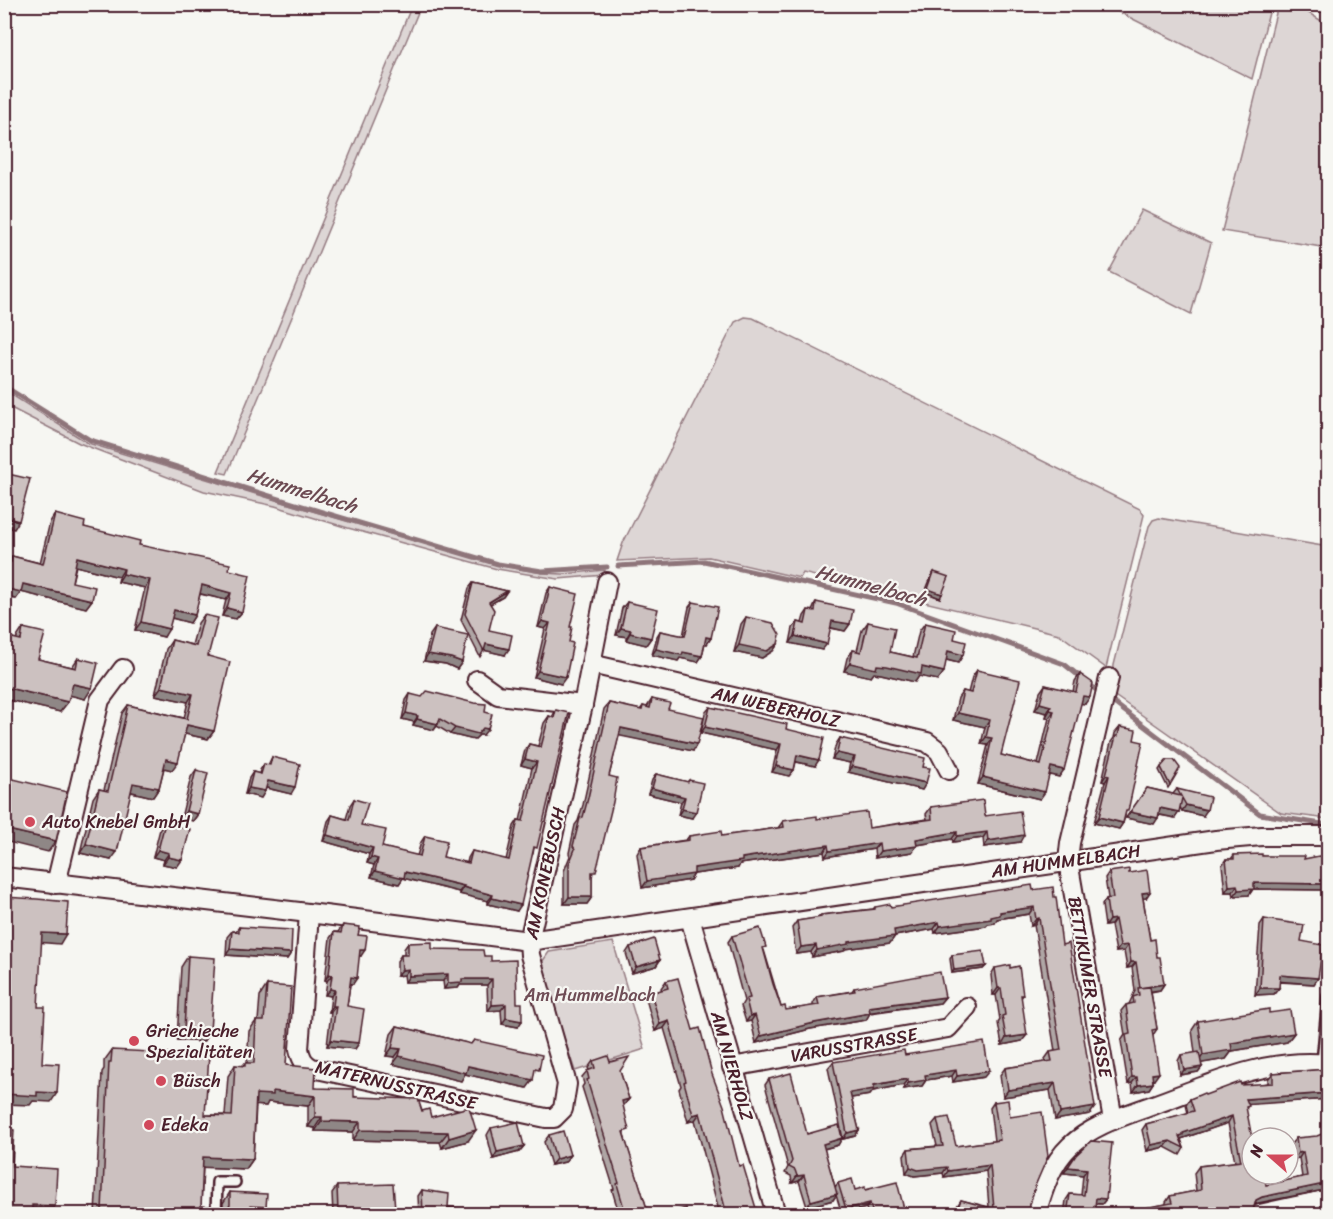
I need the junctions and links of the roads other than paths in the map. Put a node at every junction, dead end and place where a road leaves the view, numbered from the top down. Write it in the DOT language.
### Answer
graph roads {
  1 [pos="607,582"];
  2 [pos="591,664"];
  3 [pos="123,669"];
  4 [pos="1109,678"];
  5 [pos="477,680"];
  6 [pos="583,705"];
  7 [pos="949,770"];
  8 [pos="1329,836"];
  9 [pos="1068,861"];
  10 [pos="4,877"];
  11 [pos="56,884"];
  12 [pos="309,914"];
  13 [pos="690,918"];
  14 [pos="529,941"];
  15 [pos="1329,997"];
  16 [pos="967,1007"];
  17 [pos="1325,1063"];
  18 [pos="732,1067"];
  19 [pos="563,1109"];
  20 [pos="1113,1120"];
  21 [pos="235,1182"];
  22 [pos="1329,1199"];
  23 [pos="216,1215"];
  24 [pos="776,1215"];
  25 [pos="1036,1215"];
  26 [pos="1260,1215"];
  1 -- 2 [label="street, AM KONEBUSCH"];
  2 -- 6 [label="street, AM KONEBUSCH"];
  2 -- 7 [label="street, AM WEBERHOLZ"];
  3 -- 11 [label="street"];
  4 -- 9 [label="street, BETTIKUMER STRASSE"];
  5 -- 6 [label="street"];
  6 -- 14 [label="street, AM KONEBUSCH"];
  8 -- 9 [label="street, AM HUMMELBACH"];
  9 -- 13 [label="street, AM HUMMELBACH"];
  9 -- 20 [label="street, BETTIKUMER STRASSE"];
  10 -- 11 [label="street, AM HUMMELBACH"];
  11 -- 12 [label="street, AM HUMMELBACH"];
  12 -- 14 [label="street, AM HUMMELBACH"];
  12 -- 19 [label="street, MATERNUSSTRASSE"];
  13 -- 14 [label="street, AM HUMMELBACH"];
  13 -- 18 [label="street, AM NIERHOLZ"];
  14 -- 19 [label="street, AM KONEBUSCH"];
  15 -- 17 [label="lane"];
  16 -- 18 [label="street, VARUSSTRASSE"];
  17 -- 20 [label="street"];
  18 -- 24 [label="street, AM NIERHOLZ"];
  20 -- 25 [label="street"];
  21 -- 23 [label="lane"];
  22 -- 26 [label="street"];
}
